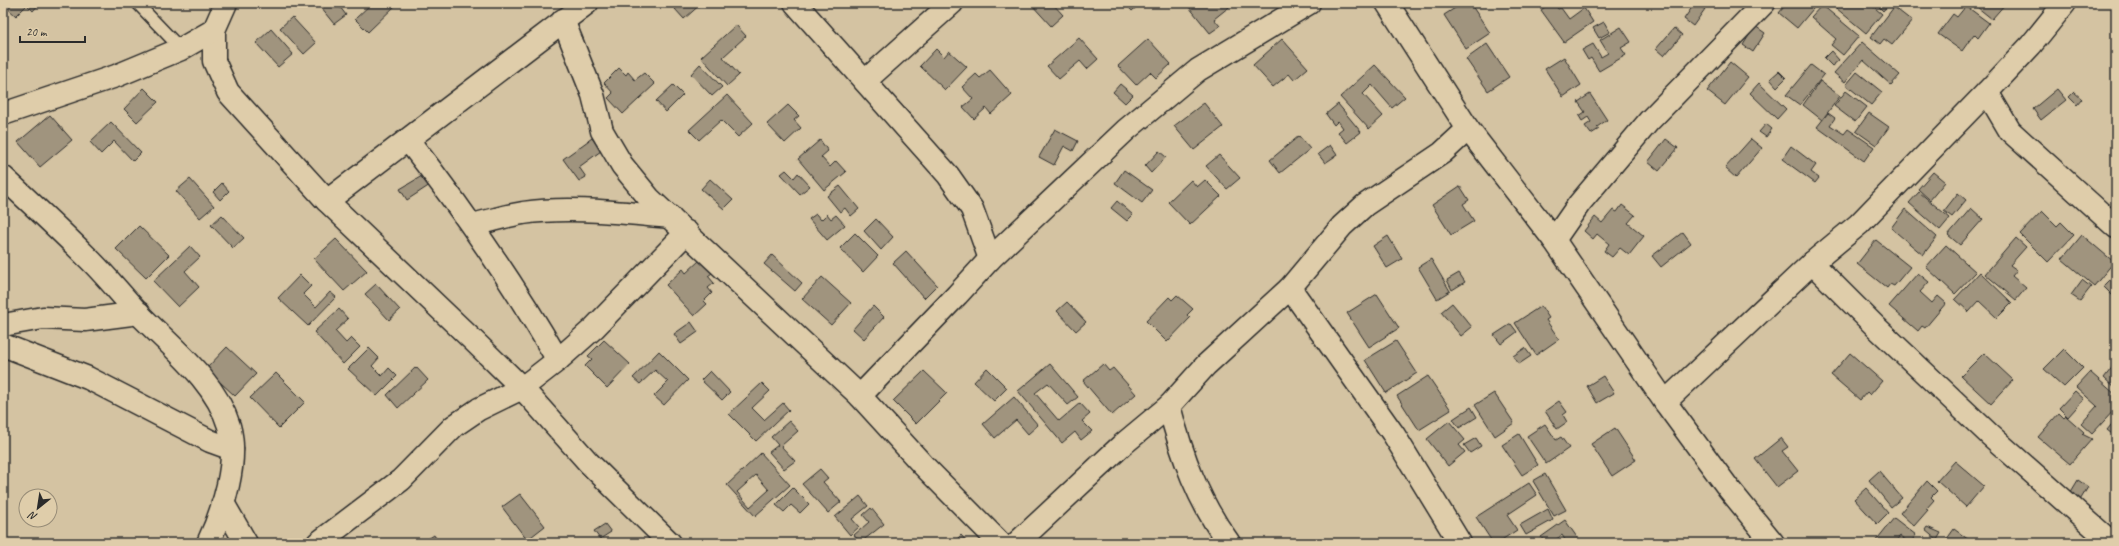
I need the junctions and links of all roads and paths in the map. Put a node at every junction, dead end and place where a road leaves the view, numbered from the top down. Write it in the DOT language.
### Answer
graph roads {
  1 [pos="137,3"];
  2 [pos="226,3"];
  3 [pos="587,3"];
  4 [pos="795,3"];
  5 [pos="952,3"];
  6 [pos="1309,3"];
  7 [pos="1387,3"];
  8 [pos="1764,3"];
  9 [pos="2065,3"];
  10 [pos="563,20"];
  11 [pos="214,30"];
  12 [pos="181,50"];
  13 [pos="865,81"];
  14 [pos="1987,92"];
  15 [pos="3,114"];
  16 [pos="1468,129"];
  17 [pos="408,140"];
  18 [pos="3,177"];
  19 [pos="327,201"];
  20 [pos="670,217"];
  21 [pos="472,225"];
  22 [pos="2116,228"];
  23 [pos="687,232"];
  24 [pos="1554,240"];
  25 [pos="990,259"];
  26 [pos="1812,263"];
  27 [pos="1290,288"];
  28 [pos="139,313"];
  29 [pos="3,325"];
  30 [pos="3,345"];
  31 [pos="558,360"];
  32 [pos="522,388"];
  33 [pos="860,396"];
  34 [pos="1665,402"];
  35 [pos="1170,406"];
  36 [pos="232,449"];
  37 [pos="223,503"];
  38 [pos="665,541"];
  39 [pos="208,543"];
  40 [pos="246,543"];
  41 [pos="318,543"];
  42 [pos="1000,543"];
  43 [pos="1017,543"];
  44 [pos="1229,543"];
  45 [pos="1460,543"];
  46 [pos="1773,543"];
  47 [pos="2112,543"];
  1 -- 12 [label="lane"];
  2 -- 11 [label="street"];
  3 -- 10 [label="street"];
  4 -- 13 [label="street"];
  5 -- 13 [label="street"];
  6 -- 25 [label="street"];
  7 -- 16 [label="street"];
  8 -- 24 [label="street"];
  9 -- 14 [label="street"];
  10 -- 17 [label="street"];
  10 -- 20 [label="street"];
  11 -- 12 [label="street"];
  11 -- 19 [label="street"];
  12 -- 15 [label="street"];
  13 -- 25 [label="street"];
  14 -- 22 [label="street"];
  14 -- 26 [label="street"];
  16 -- 24 [label="street"];
  16 -- 27 [label="street"];
  17 -- 19 [label="street"];
  17 -- 21 [label="street"];
  18 -- 28 [label="street"];
  19 -- 32 [label="street"];
  20 -- 21 [label="street"];
  20 -- 23 [label="street"];
  21 -- 31 [label="street"];
  23 -- 31 [label="street"];
  23 -- 33 [label="street"];
  24 -- 34 [label="street"];
  25 -- 33 [label="street"];
  26 -- 34 [label="street"];
  26 -- 47 [label="street"];
  27 -- 35 [label="street"];
  27 -- 45 [label="street"];
  28 -- 29 [label="street"];
  28 -- 36 [label="street"];
  30 -- 36 [label="street"];
  31 -- 32 [label="street"];
  32 -- 38 [label="street"];
  32 -- 41 [label="street"];
  33 -- 42 [label="street"];
  34 -- 46 [label="street"];
  35 -- 43 [label="street"];
  35 -- 44 [label="street"];
  36 -- 37 [label="street"];
  37 -- 39 [label="street"];
  37 -- 40 [label="street"];
}
